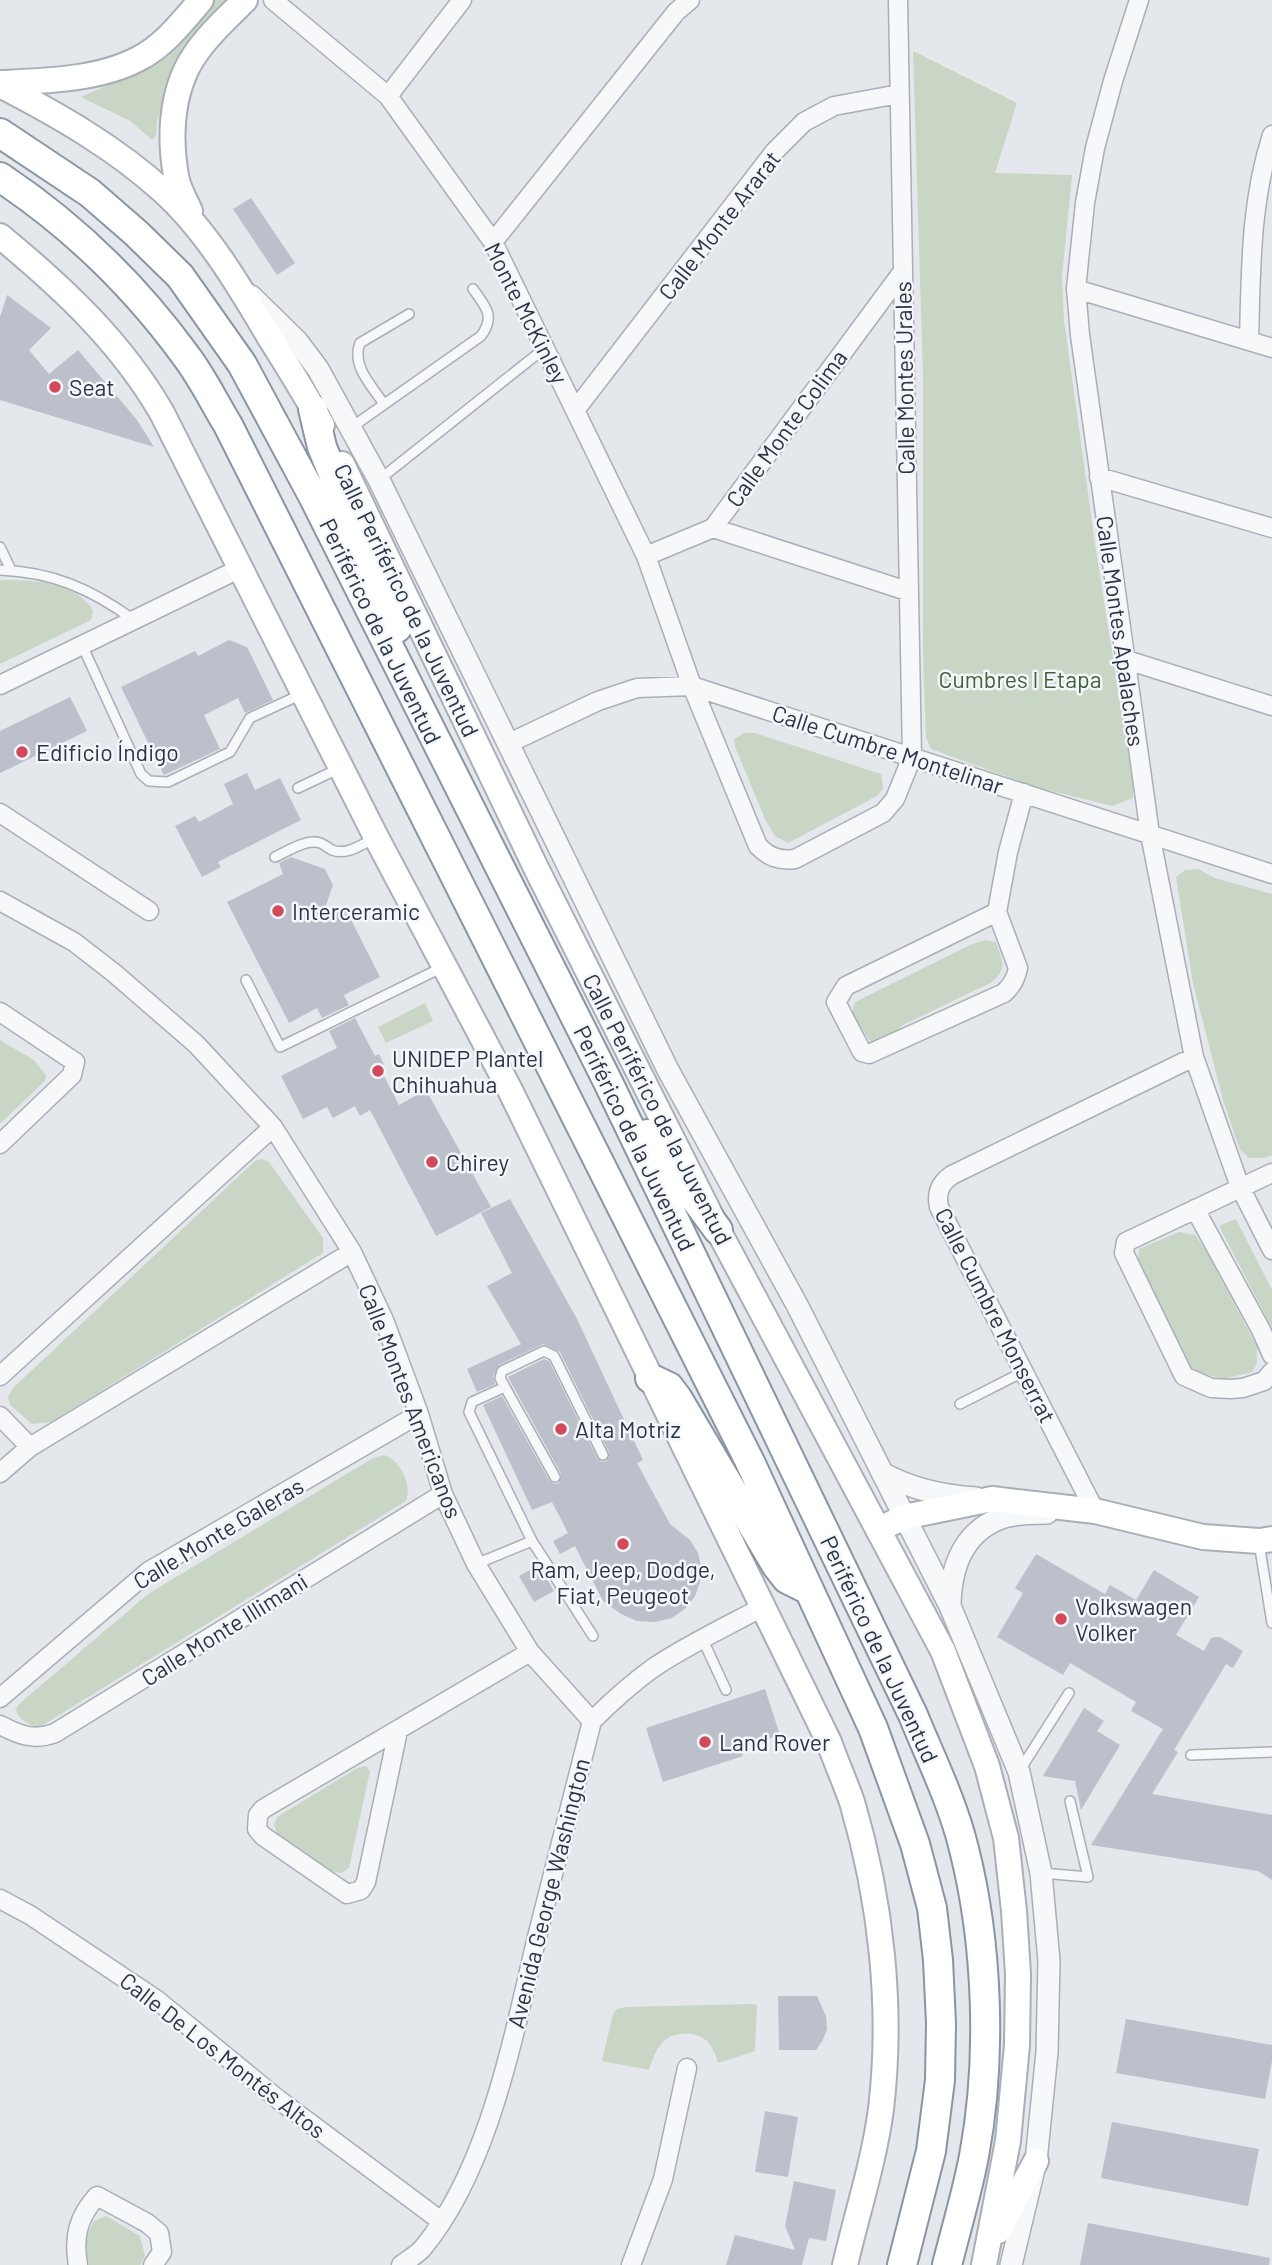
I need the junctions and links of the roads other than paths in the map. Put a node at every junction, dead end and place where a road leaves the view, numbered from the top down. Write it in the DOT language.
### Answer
graph roads {
  1 [pos="201,0"];
  2 [pos="245,0"];
  3 [pos="273,0"];
  4 [pos="463,0"];
  5 [pos="690,0"];
  6 [pos="898,0"];
  7 [pos="1139,0"];
  8 [pos="0,84"];
  9 [pos="899,94"];
  10 [pos="388,96"];
  11 [pos="0,133"];
  12 [pos="1272,135"];
  13 [pos="0,177"];
  14 [pos="196,228"];
  15 [pos="0,236"];
  16 [pos="493,242"];
  17 [pos="1,253"];
  18 [pos="28,259"];
  19 [pos="903,271"];
  20 [pos="239,285"];
  21 [pos="473,289"];
  22 [pos="1076,289"];
  23 [pos="409,314"];
  24 [pos="1249,341"];
  25 [pos="545,348"];
  26 [pos="1272,348"];
  27 [pos="384,404"];
  28 [pos="313,409"];
  29 [pos="576,409"];
  30 [pos="350,428"];
  31 [pos="1099,477"];
  32 [pos="379,480"];
  33 [pos="713,528"];
  34 [pos="1272,528"];
  35 [pos="0,547"];
  36 [pos="646,556"];
  37 [pos="239,569"];
  38 [pos="0,570"];
  39 [pos="11,570"];
  40 [pos="907,591"];
  41 [pos="433,593"];
  42 [pos="410,603"];
  43 [pos="134,620"];
  44 [pos="82,645"];
  45 [pos="1127,660"];
  46 [pos="0,685"];
  47 [pos="692,686"];
  48 [pos="303,693"];
  49 [pos="1272,706"];
  50 [pos="506,744"];
  51 [pos="440,750"];
  52 [pos="912,757"];
  53 [pos="341,767"];
  54 [pos="298,788"];
  55 [pos="1024,793"];
  56 [pos="0,813"];
  57 [pos="1150,834"];
  58 [pos="376,837"];
  59 [pos="275,857"];
  60 [pos="1272,874"];
  61 [pos="0,901"];
  62 [pos="149,911"];
  63 [pos="997,912"];
  64 [pos="445,966"];
  65 [pos="246,980"];
  66 [pos="0,1012"];
  67 [pos="1194,1057"];
  68 [pos="607,1080"];
  69 [pos="273,1127"];
  70 [pos="0,1144"];
  71 [pos="1272,1173"];
  72 [pos="1240,1187"];
  73 [pos="1195,1209"];
  74 [pos="718,1230"];
  75 [pos="1272,1250"];
  76 [pos="352,1252"];
  77 [pos="1272,1355"];
  78 [pos="1023,1372"];
  79 [pos="1272,1372"];
  80 [pos="0,1377"];
  81 [pos="650,1378"];
  82 [pos="505,1387"];
  83 [pos="960,1404"];
  84 [pos="419,1414"];
  85 [pos="0,1416"];
  86 [pos="30,1447"];
  87 [pos="603,1455"];
  88 [pos="0,1473"];
  89 [pos="882,1473"];
  90 [pos="555,1477"];
  91 [pos="443,1494"];
  92 [pos="992,1499"];
  93 [pos="1095,1511"];
  94 [pos="904,1517"];
  95 [pos="878,1530"];
  96 [pos="1266,1540"];
  97 [pos="532,1541"];
  98 [pos="476,1563"];
  99 [pos="811,1591"];
  100 [pos="950,1606"];
  101 [pos="761,1608"];
  102 [pos="1272,1623"];
  103 [pos="593,1636"];
  104 [pos="702,1638"];
  105 [pos="530,1652"];
  106 [pos="726,1690"];
  107 [pos="1069,1693"];
  108 [pos="0,1698"];
  109 [pos="592,1721"];
  110 [pos="0,1725"];
  111 [pos="398,1731"];
  112 [pos="1272,1752"];
  113 [pos="1191,1755"];
  114 [pos="1019,1772"];
  115 [pos="1070,1801"];
  116 [pos="1041,1873"];
  117 [pos="0,1899"];
  118 [pos="687,2068"];
  119 [pos="1036,2161"];
  120 [pos="441,2221"];
  121 [pos="419,2258"];
  122 [pos="985,2259"];
  123 [pos="78,2265"];
  124 [pos="153,2265"];
  125 [pos="401,2265"];
  126 [pos="631,2265"];
  127 [pos="845,2265"];
  128 [pos="902,2265"];
  129 [pos="947,2265"];
  130 [pos="1011,2265"];
  1 -- 8 [label="main road"];
  2 -- 14 [label="main road"];
  3 -- 10 [label="street, Monte McKinley"];
  4 -- 10 [label="street"];
  5 -- 16 [label="street"];
  6 -- 9 [label="street, Calle Montes Urales"];
  7 -- 22 [label="street, Calle Montes Apalaches"];
  8 -- 14 [label="main road, Calle Periférico de la Juventud"];
  9 -- 19 [label="street, Calle Montes Urales"];
  9 -- 29 [label="street, Calle Monte Ararat"];
  10 -- 16 [label="street, Monte McKinley"];
  11 -- 51 [label="highway, Periférico de la Juventud"];
  12 -- 24 [label="street"];
  13 -- 99 [label="highway, Periférico de la Juventud"];
  14 -- 20 [label="main road, Calle Periférico de la Juventud"];
  15 -- 18 [label="main road"];
  16 -- 25 [label="street, Monte McKinley"];
  17 -- 18 [label="lane"];
  18 -- 37 [label="main road"];
  19 -- 33 [label="street, Calle Monte Colima"];
  19 -- 40 [label="street, Calle Montes Urales"];
  20 -- 28 [label="main road, Calle Periférico de la Juventud"];
  20 -- 30 [label="street"];
  21 -- 27 [label="lane"];
  22 -- 24 [label="street"];
  22 -- 31 [label="street, Calle Montes Apalaches"];
  23 -- 27 [label="lane"];
  24 -- 26 [label="street"];
  25 -- 29 [label="street, Monte McKinley"];
  25 -- 32 [label="lane"];
  27 -- 30 [label="lane"];
  28 -- 42 [label="main road, Calle Periférico de la Juventud"];
  28 -- 51 [label="highway"];
  29 -- 36 [label="street, Monte McKinley"];
  30 -- 32 [label="street"];
  31 -- 34 [label="street"];
  31 -- 45 [label="street, Calle Montes Apalaches"];
  32 -- 41 [label="street"];
  33 -- 36 [label="street, Calle Monte Colima"];
  33 -- 40 [label="street"];
  35 -- 39 [label="lane"];
  36 -- 47 [label="street, Monte McKinley"];
  37 -- 43 [label="street"];
  37 -- 48 [label="main road"];
  38 -- 39 [label="lane"];
  39 -- 43 [label="lane"];
  40 -- 52 [label="street, Calle Montes Urales"];
  41 -- 42 [label="street"];
  41 -- 50 [label="street"];
  42 -- 74 [label="main road, Calle Periférico de la Juventud"];
  43 -- 44 [label="street"];
  44 -- 46 [label="street"];
  44 -- 48 [label="lane"];
  45 -- 49 [label="street"];
  45 -- 57 [label="street, Calle Montes Apalaches"];
  47 -- 50 [label="street, Calle Cumbre Montelinar"];
  47 -- 52 [label="street, Calle Cumbre Montelinar"];
  47 -- 52 [label="street, Monte McKinley"];
  48 -- 53 [label="main road"];
  50 -- 89 [label="street"];
  51 -- 68 [label="highway, Periférico de la Juventud"];
  52 -- 55 [label="street, Calle Cumbre Montelinar"];
  53 -- 54 [label="lane"];
  53 -- 58 [label="main road"];
  55 -- 57 [label="street, Calle Cumbre Montelinar"];
  55 -- 63 [label="street"];
  56 -- 62 [label="street"];
  57 -- 60 [label="street, Calle Cumbre Montelinar"];
  57 -- 67 [label="street, Calle Montes Apalaches"];
  58 -- 59 [label="lane"];
  58 -- 64 [label="main road"];
  61 -- 69 [label="street, Calle Montes Americanos"];
  63 -- 63 [label="street"];
  64 -- 65 [label="lane"];
  64 -- 81 [label="main road"];
  66 -- 70 [label="street"];
  67 -- 72 [label="street, Calle Montes Apalaches"];
  67 -- 78 [label="street, Calle Cumbre Monserrat"];
  68 -- 74 [label="highway"];
  68 -- 129 [label="highway, Periférico de la Juventud"];
  69 -- 76 [label="street, Calle Montes Americanos"];
  69 -- 80 [label="street"];
  71 -- 72 [label="street"];
  72 -- 73 [label="street"];
  72 -- 75 [label="street, Calle Montes Apalaches"];
  73 -- 77 [label="street"];
  73 -- 79 [label="street"];
  74 -- 95 [label="main road, Calle Periférico de la Juventud"];
  76 -- 84 [label="street, Calle Montes Americanos"];
  76 -- 86 [label="street"];
  78 -- 83 [label="lane"];
  78 -- 93 [label="street, Calle Cumbre Monserrat"];
  81 -- 99 [label="highway"];
  81 -- 101 [label="main road"];
  82 -- 87 [label="lane"];
  82 -- 90 [label="lane"];
  82 -- 97 [label="lane"];
  84 -- 91 [label="street, Calle Montes Americanos"];
  84 -- 108 [label="street, Calle Monte Galeras"];
  85 -- 86 [label="street"];
  86 -- 88 [label="street"];
  89 -- 92 [label="street"];
  89 -- 94 [label="street"];
  91 -- 98 [label="street, Calle Montes Americanos"];
  91 -- 110 [label="street, Calle Monte Illimani"];
  92 -- 93 [label="main road"];
  92 -- 94 [label="main road"];
  93 -- 96 [label="main road"];
  93 -- 100 [label="street"];
  94 -- 95 [label="main road"];
  94 -- 100 [label="street"];
  95 -- 122 [label="main road, Calle Periférico de la Juventud"];
  96 -- 102 [label="lane"];
  97 -- 98 [label="lane"];
  97 -- 103 [label="lane"];
  98 -- 105 [label="street, Calle Montes Americanos"];
  99 -- 128 [label="highway, Periférico de la Juventud"];
  100 -- 114 [label="street"];
  101 -- 104 [label="street"];
  101 -- 127 [label="main road"];
  104 -- 106 [label="lane"];
  104 -- 109 [label="street"];
  105 -- 109 [label="street, Calle Montes Americanos"];
  105 -- 111 [label="street"];
  107 -- 114 [label="lane"];
  109 -- 120 [label="street, Avenida George Washington"];
  111 -- 111 [label="street"];
  112 -- 113 [label="lane"];
  114 -- 116 [label="street"];
  115 -- 116 [label="lane"];
  116 -- 119 [label="street"];
  117 -- 120 [label="street, Calle De Los Montés Altos"];
  118 -- 126 [label="street"];
  119 -- 122 [label="main road"];
  119 -- 130 [label="street"];
  120 -- 121 [label="street, Avenida George Washington"];
  121 -- 125 [label="street"];
  123 -- 124 [label="street"];
}
